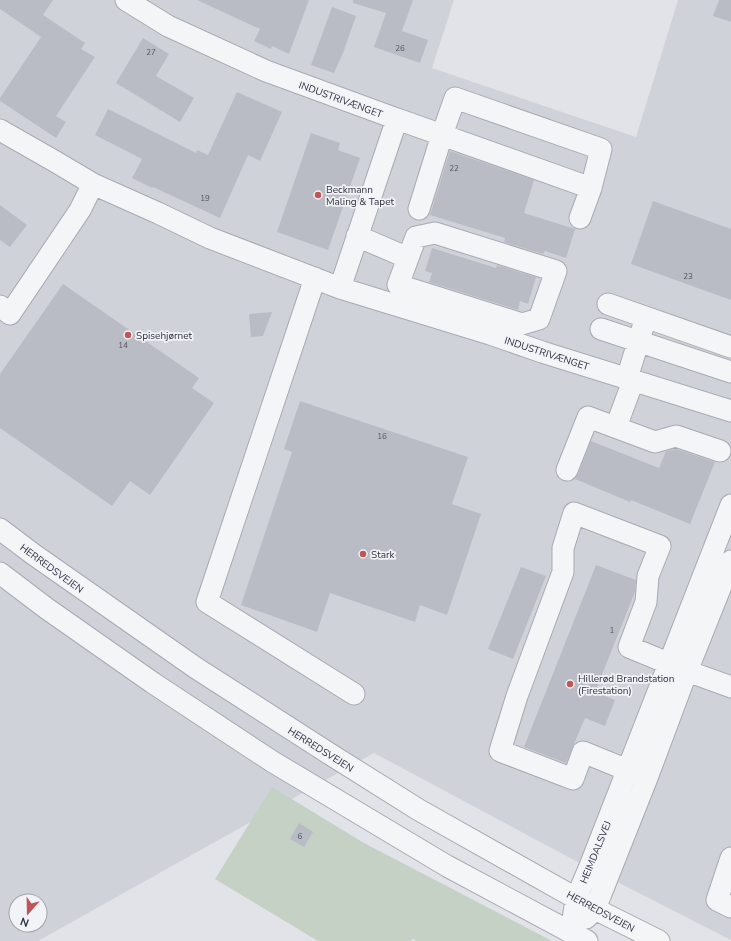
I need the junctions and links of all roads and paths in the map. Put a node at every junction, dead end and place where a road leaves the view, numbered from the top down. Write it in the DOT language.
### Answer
graph roads {
  1 [pos="126,0"];
  2 [pos="397,119"];
  3 [pos="0,130"];
  4 [pos="442,135"];
  5 [pos="93,184"];
  6 [pos="591,188"];
  7 [pos="419,209"];
  8 [pos="580,218"];
  9 [pos="357,236"];
  10 [pos="408,258"];
  11 [pos="315,278"];
  12 [pos="340,288"];
  13 [pos="608,304"];
  14 [pos="0,306"];
  15 [pos="646,317"];
  16 [pos="601,329"];
  17 [pos="519,334"];
  18 [pos="639,341"];
  19 [pos="731,347"];
  20 [pos="731,372"];
  21 [pos="630,380"];
  22 [pos="731,411"];
  23 [pos="616,427"];
  24 [pos="720,451"];
  25 [pos="567,470"];
  26 [pos="731,505"];
  27 [pos="0,529"];
  28 [pos="731,562"];
  29 [pos="0,573"];
  30 [pos="678,667"];
  31 [pos="731,687"];
  32 [pos="354,694"];
  33 [pos="627,770"];
  34 [pos="647,778"];
  35 [pos="731,858"];
  36 [pos="576,899"];
  37 [pos="731,907"];
  38 [pos="595,910"];
  39 [pos="579,937"];
  40 [pos="659,941"];
  1 -- 2 [label="street, INDUSTRIVÆNGET"];
  2 -- 4 [label="street"];
  2 -- 9 [label="street, INDUSTRIVÆNGET"];
  3 -- 5 [label="street, INDUSTRIVÆNGET"];
  4 -- 6 [label="street"];
  4 -- 6 [label="street"];
  4 -- 7 [label="street"];
  5 -- 11 [label="street, INDUSTRIVÆNGET"];
  5 -- 14 [label="street"];
  6 -- 8 [label="street"];
  9 -- 10 [label="street"];
  9 -- 12 [label="street, INDUSTRIVÆNGET"];
  10 -- 17 [label="street"];
  10 -- 17 [label="street"];
  11 -- 12 [label="street, INDUSTRIVÆNGET"];
  11 -- 32 [label="street"];
  12 -- 17 [label="street, INDUSTRIVÆNGET"];
  13 -- 15 [label="street"];
  15 -- 18 [label="street"];
  15 -- 19 [label="street"];
  16 -- 18 [label="street"];
  17 -- 21 [label="street, INDUSTRIVÆNGET"];
  18 -- 20 [label="street"];
  18 -- 21 [label="street"];
  21 -- 22 [label="street, INDUSTRIVÆNGET"];
  21 -- 23 [label="street"];
  23 -- 24 [label="street"];
  23 -- 25 [label="street"];
  26 -- 30 [label="street, HEIMDALSVEJ"];
  27 -- 36 [label="street, HERREDSVEJEN"];
  28 -- 30 [label="street, HEIMDALSVEJ"];
  29 -- 39 [label="street"];
  30 -- 31 [label="street"];
  30 -- 33 [label="street, HEIMDALSVEJ"];
  30 -- 33 [label="street"];
  30 -- 34 [label="street, HEIMDALSVEJ"];
  33 -- 34 [label="street"];
  33 -- 36 [label="street, HEIMDALSVEJ"];
  34 -- 38 [label="street, HEIMDALSVEJ"];
  35 -- 37 [label="street"];
  36 -- 38 [label="street, HERREDSVEJEN"];
  36 -- 39 [label="street, HEIMDALSVEJ"];
  38 -- 39 [label="street, HEIMDALSVEJ"];
  38 -- 40 [label="street, HERREDSVEJEN"];
}
